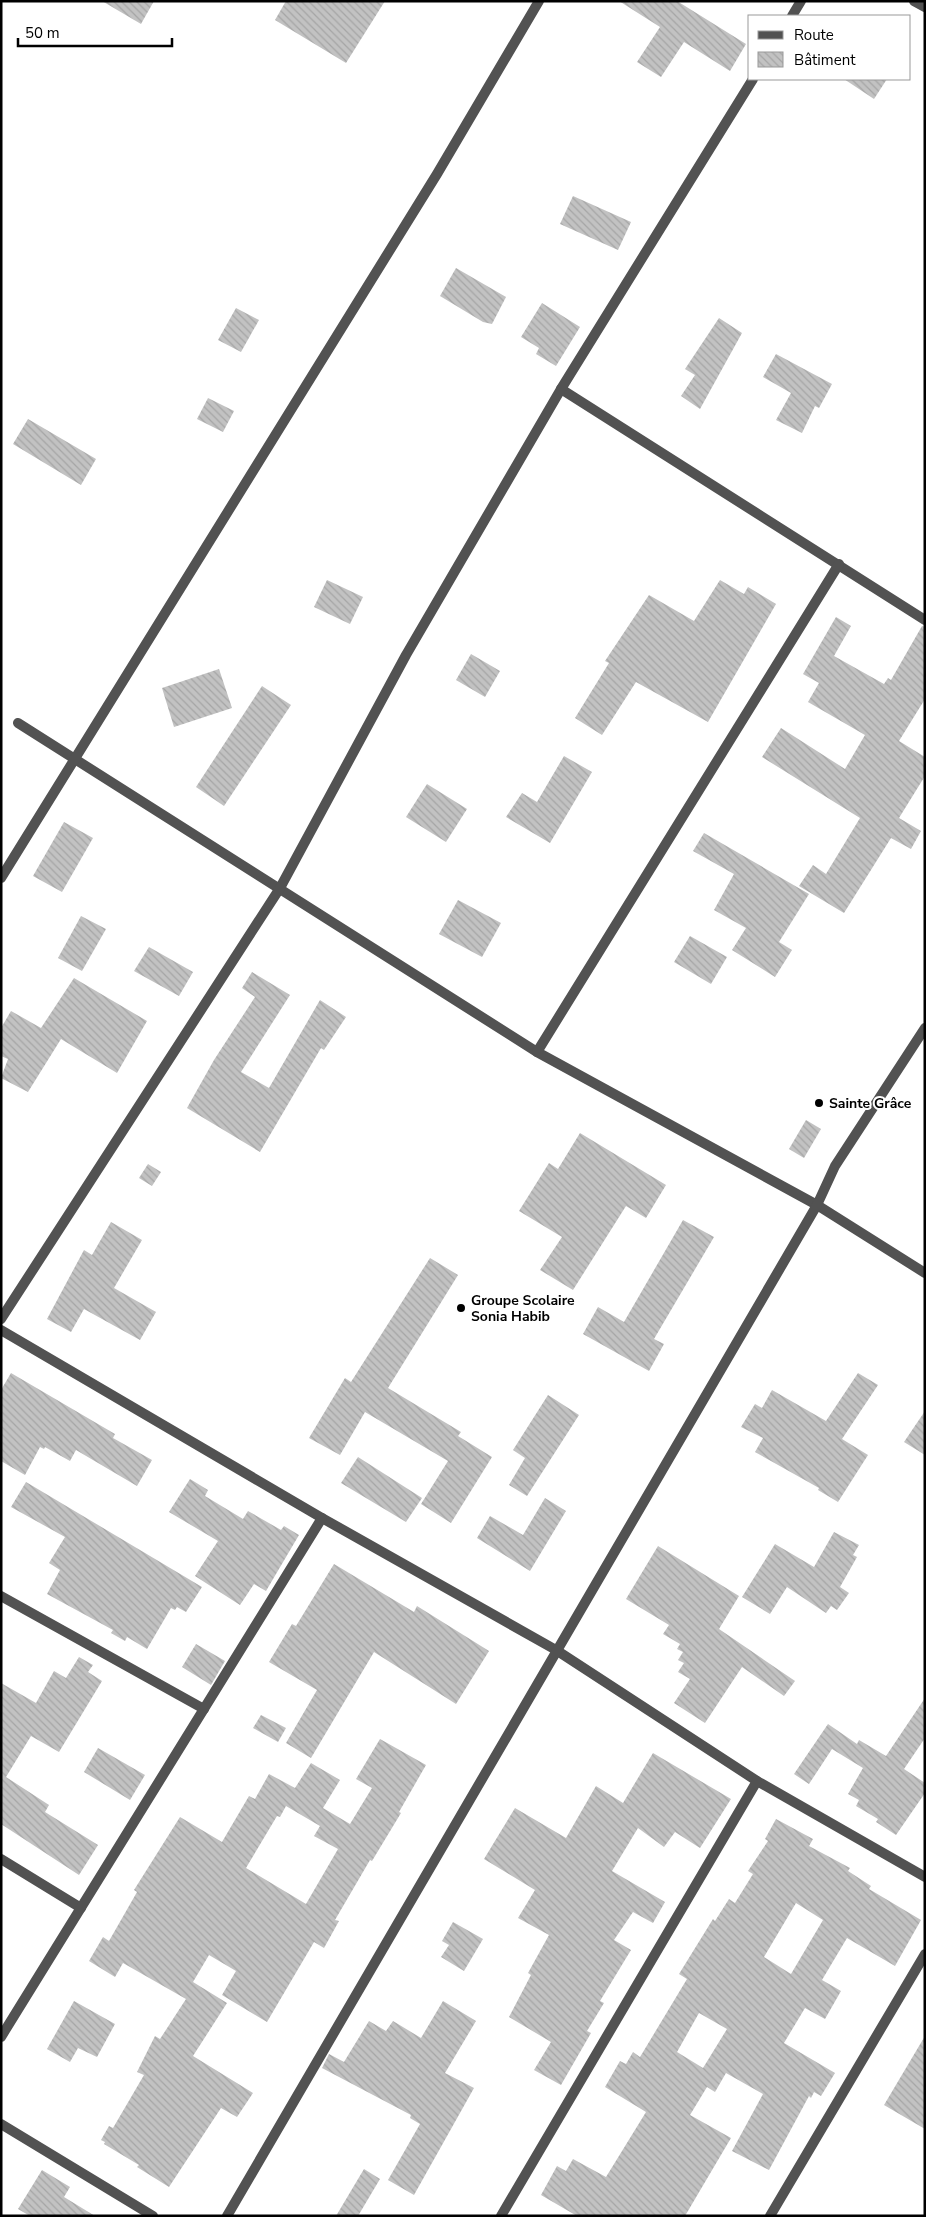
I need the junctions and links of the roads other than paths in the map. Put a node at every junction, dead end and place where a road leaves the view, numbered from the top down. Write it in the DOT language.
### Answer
graph roads {
  1 [pos="539,1"];
  2 [pos="801,1"];
  3 [pos="914,1"];
  4 [pos="925,8"];
  5 [pos="793,15"];
  6 [pos="752,80"];
  7 [pos="561,389"];
  8 [pos="839,564"];
  9 [pos="925,620"];
  10 [pos="18,723"];
  11 [pos="76,759"];
  12 [pos="1,878"];
  13 [pos="280,888"];
  14 [pos="925,1028"];
  15 [pos="536,1052"];
  16 [pos="817,1205"];
  17 [pos="925,1273"];
  18 [pos="1,1319"];
  19 [pos="1,1330"];
  20 [pos="322,1518"];
  21 [pos="1,1596"];
  22 [pos="556,1650"];
  23 [pos="204,1709"];
  24 [pos="757,1781"];
  25 [pos="1,1859"];
  26 [pos="925,1877"];
  27 [pos="81,1908"];
  28 [pos="925,1954"];
  29 [pos="1,2037"];
  30 [pos="1,2124"];
  31 [pos="153,2216"];
  32 [pos="227,2216"];
  33 [pos="501,2216"];
  34 [pos="770,2216"];
  1 -- 11 [label="street"];
  2 -- 5 [label="street"];
  3 -- 4 [label="street"];
  6 -- 7 [label="street"];
  7 -- 8 [label="street"];
  7 -- 13 [label="street"];
  8 -- 9 [label="street"];
  8 -- 15 [label="street"];
  10 -- 11 [label="street"];
  11 -- 12 [label="street"];
  11 -- 13 [label="street"];
  13 -- 15 [label="street"];
  13 -- 18 [label="street"];
  14 -- 16 [label="street"];
  15 -- 16 [label="street"];
  16 -- 17 [label="street"];
  16 -- 22 [label="street"];
  19 -- 20 [label="street"];
  20 -- 22 [label="street"];
  20 -- 23 [label="street"];
  21 -- 23 [label="street"];
  22 -- 24 [label="street"];
  22 -- 32 [label="street"];
  23 -- 27 [label="street"];
  24 -- 26 [label="street"];
  24 -- 33 [label="street"];
  25 -- 27 [label="street"];
  27 -- 29 [label="street"];
  28 -- 34 [label="street"];
  30 -- 31 [label="street"];
}
